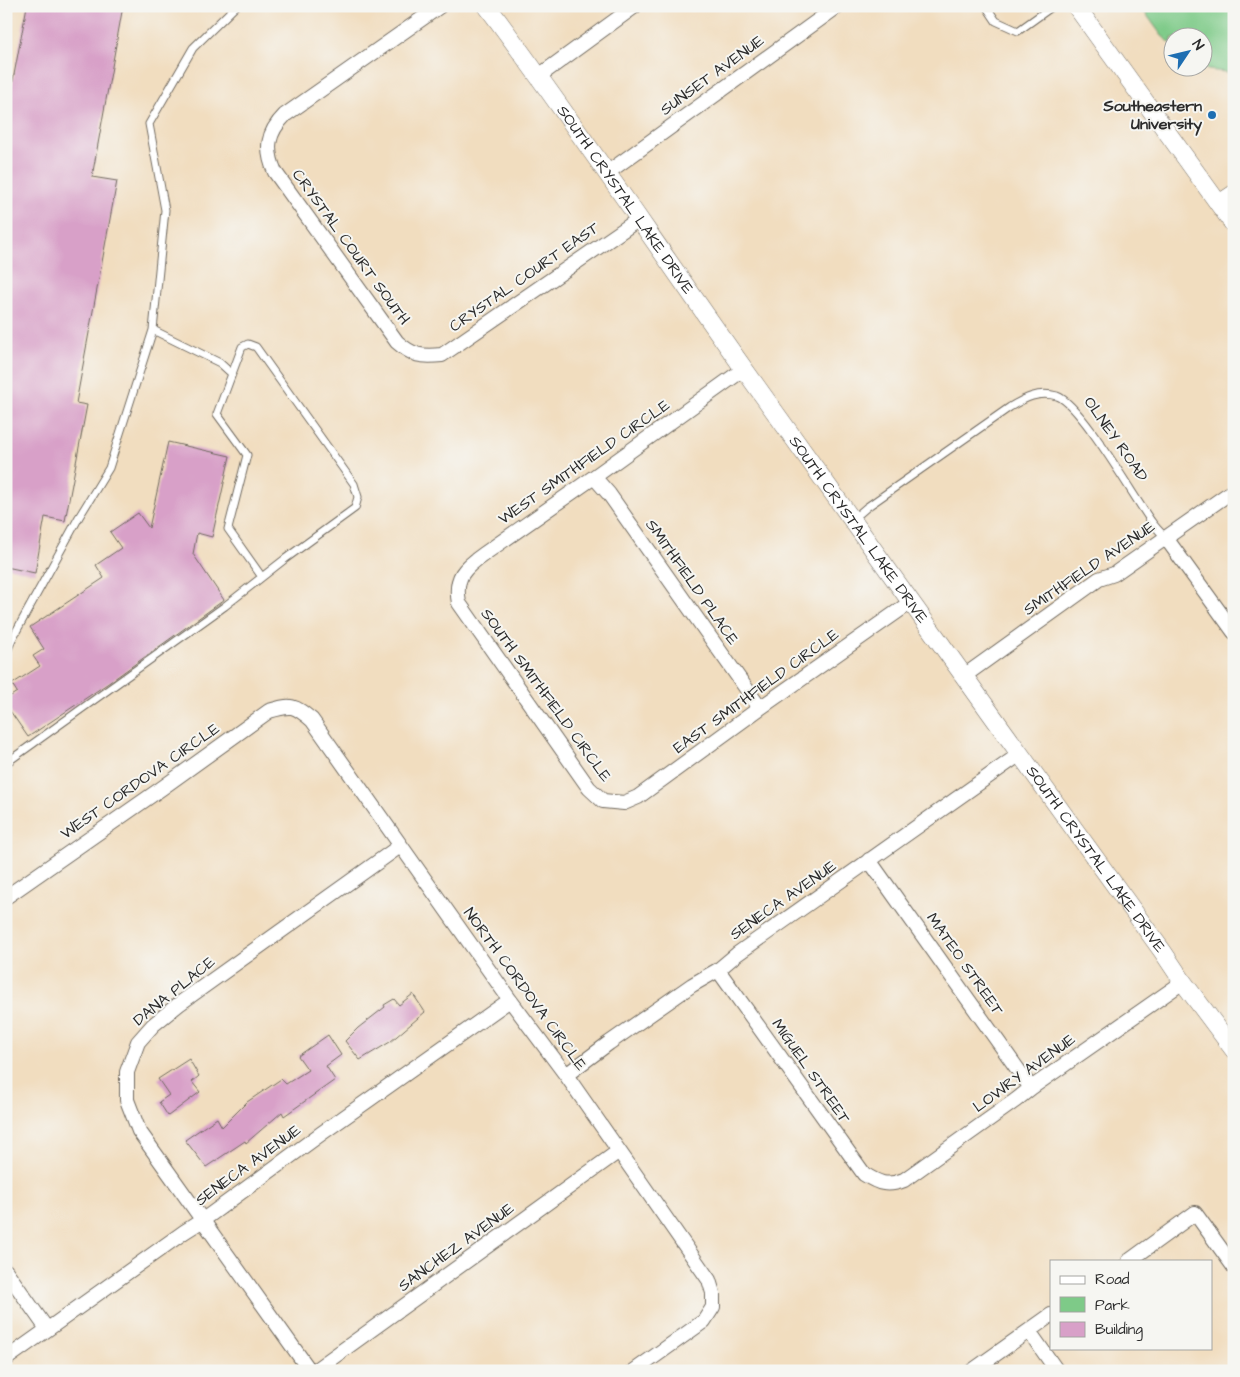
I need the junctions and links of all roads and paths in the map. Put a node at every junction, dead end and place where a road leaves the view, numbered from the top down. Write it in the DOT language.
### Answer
graph roads {
  1 [pos="236,6"];
  2 [pos="440,6"];
  3 [pos="487,6"];
  4 [pos="635,6"];
  5 [pos="838,6"];
  6 [pos="986,6"];
  7 [pos="1053,6"];
  8 [pos="1076,6"];
  9 [pos="539,76"];
  10 [pos="607,173"];
  11 [pos="1234,194"];
  12 [pos="1219,204"];
  13 [pos="638,218"];
  14 [pos="1234,225"];
  15 [pos="153,330"];
  16 [pos="426,357"];
  17 [pos="744,369"];
  18 [pos="232,374"];
  19 [pos="594,477"];
  20 [pos="1234,490"];
  21 [pos="852,520"];
  22 [pos="1166,538"];
  23 [pos="262,577"];
  24 [pos="457,592"];
  25 [pos="910,602"];
  26 [pos="1234,632"];
  27 [pos="6,654"];
  28 [pos="964,676"];
  29 [pos="297,708"];
  30 [pos="760,708"];
  31 [pos="1020,754"];
  32 [pos="6,763"];
  33 [pos="619,803"];
  34 [pos="400,846"];
  35 [pos="869,860"];
  36 [pos="6,897"];
  37 [pos="718,970"];
  38 [pos="1183,982"];
  39 [pos="510,1000"];
  40 [pos="1234,1050"];
  41 [pos="566,1075"];
  42 [pos="1031,1088"];
  43 [pos="619,1151"];
  44 [pos="883,1183"];
  45 [pos="203,1220"];
  46 [pos="1129,1260"];
  47 [pos="1234,1267"];
  48 [pos="6,1271"];
  49 [pos="1050,1316"];
  50 [pos="47,1329"];
  51 [pos="1029,1331"];
  52 [pos="6,1359"];
  53 [pos="312,1371"];
  54 [pos="634,1371"];
  55 [pos="972,1371"];
  56 [pos="1057,1371"];
  1 -- 15 [label="lane"];
  2 -- 16 [label="street, CRYSTAL COURT SOUTH"];
  3 -- 9 [label="street, SOUTH CRYSTAL LAKE DRIVE"];
  4 -- 9 [label="street"];
  5 -- 10 [label="street, SUNSET AVENUE"];
  6 -- 7 [label="lane"];
  8 -- 12 [label="street"];
  9 -- 10 [label="street, SOUTH CRYSTAL LAKE DRIVE"];
  10 -- 13 [label="street, SOUTH CRYSTAL LAKE DRIVE"];
  11 -- 12 [label="street"];
  12 -- 14 [label="street"];
  13 -- 16 [label="street, CRYSTAL COURT EAST"];
  13 -- 17 [label="street, SOUTH CRYSTAL LAKE DRIVE"];
  15 -- 18 [label="lane"];
  15 -- 27 [label="lane"];
  17 -- 19 [label="street, WEST SMITHFIELD CIRCLE"];
  17 -- 21 [label="street, SOUTH CRYSTAL LAKE DRIVE"];
  18 -- 23 [label="lane"];
  18 -- 23 [label="lane"];
  19 -- 24 [label="street, WEST SMITHFIELD CIRCLE"];
  19 -- 30 [label="street, SMITHFIELD PLACE"];
  20 -- 22 [label="street, SMITHFIELD AVENUE"];
  21 -- 22 [label="lane, OLNEY ROAD"];
  21 -- 25 [label="street, SOUTH CRYSTAL LAKE DRIVE"];
  22 -- 26 [label="street, OLNEY ROAD"];
  22 -- 28 [label="street, SMITHFIELD AVENUE"];
  23 -- 32 [label="lane"];
  24 -- 33 [label="street, SOUTH SMITHFIELD CIRCLE"];
  25 -- 28 [label="street, SOUTH CRYSTAL LAKE DRIVE"];
  25 -- 30 [label="street, EAST SMITHFIELD CIRCLE"];
  28 -- 31 [label="street, SOUTH CRYSTAL LAKE DRIVE"];
  29 -- 34 [label="street, NORTH CORDOVA CIRCLE"];
  29 -- 36 [label="street, WEST CORDOVA CIRCLE"];
  30 -- 33 [label="street, EAST SMITHFIELD CIRCLE"];
  31 -- 35 [label="street, SENECA AVENUE"];
  31 -- 38 [label="street, SOUTH CRYSTAL LAKE DRIVE"];
  34 -- 39 [label="street, NORTH CORDOVA CIRCLE"];
  34 -- 45 [label="street, DANA PLACE"];
  35 -- 37 [label="street, SENECA AVENUE"];
  35 -- 42 [label="street, MATEO STREET"];
  37 -- 41 [label="street, SENECA AVENUE"];
  37 -- 44 [label="street, MIGUEL STREET"];
  38 -- 40 [label="street, SOUTH CRYSTAL LAKE DRIVE"];
  38 -- 42 [label="street, LOWRY AVENUE"];
  39 -- 41 [label="street, NORTH CORDOVA CIRCLE"];
  39 -- 45 [label="street, SENECA AVENUE"];
  41 -- 43 [label="street, NORTH CORDOVA CIRCLE"];
  42 -- 44 [label="street, LOWRY AVENUE"];
  43 -- 53 [label="street, SANCHEZ AVENUE"];
  43 -- 54 [label="street, NORTH CORDOVA CIRCLE"];
  45 -- 50 [label="street, SENECA AVENUE"];
  45 -- 53 [label="street, DANA PLACE"];
  46 -- 47 [label="street"];
  48 -- 50 [label="street"];
  49 -- 51 [label="street"];
  50 -- 52 [label="street, SENECA AVENUE"];
  51 -- 55 [label="street"];
  51 -- 56 [label="street"];
}
